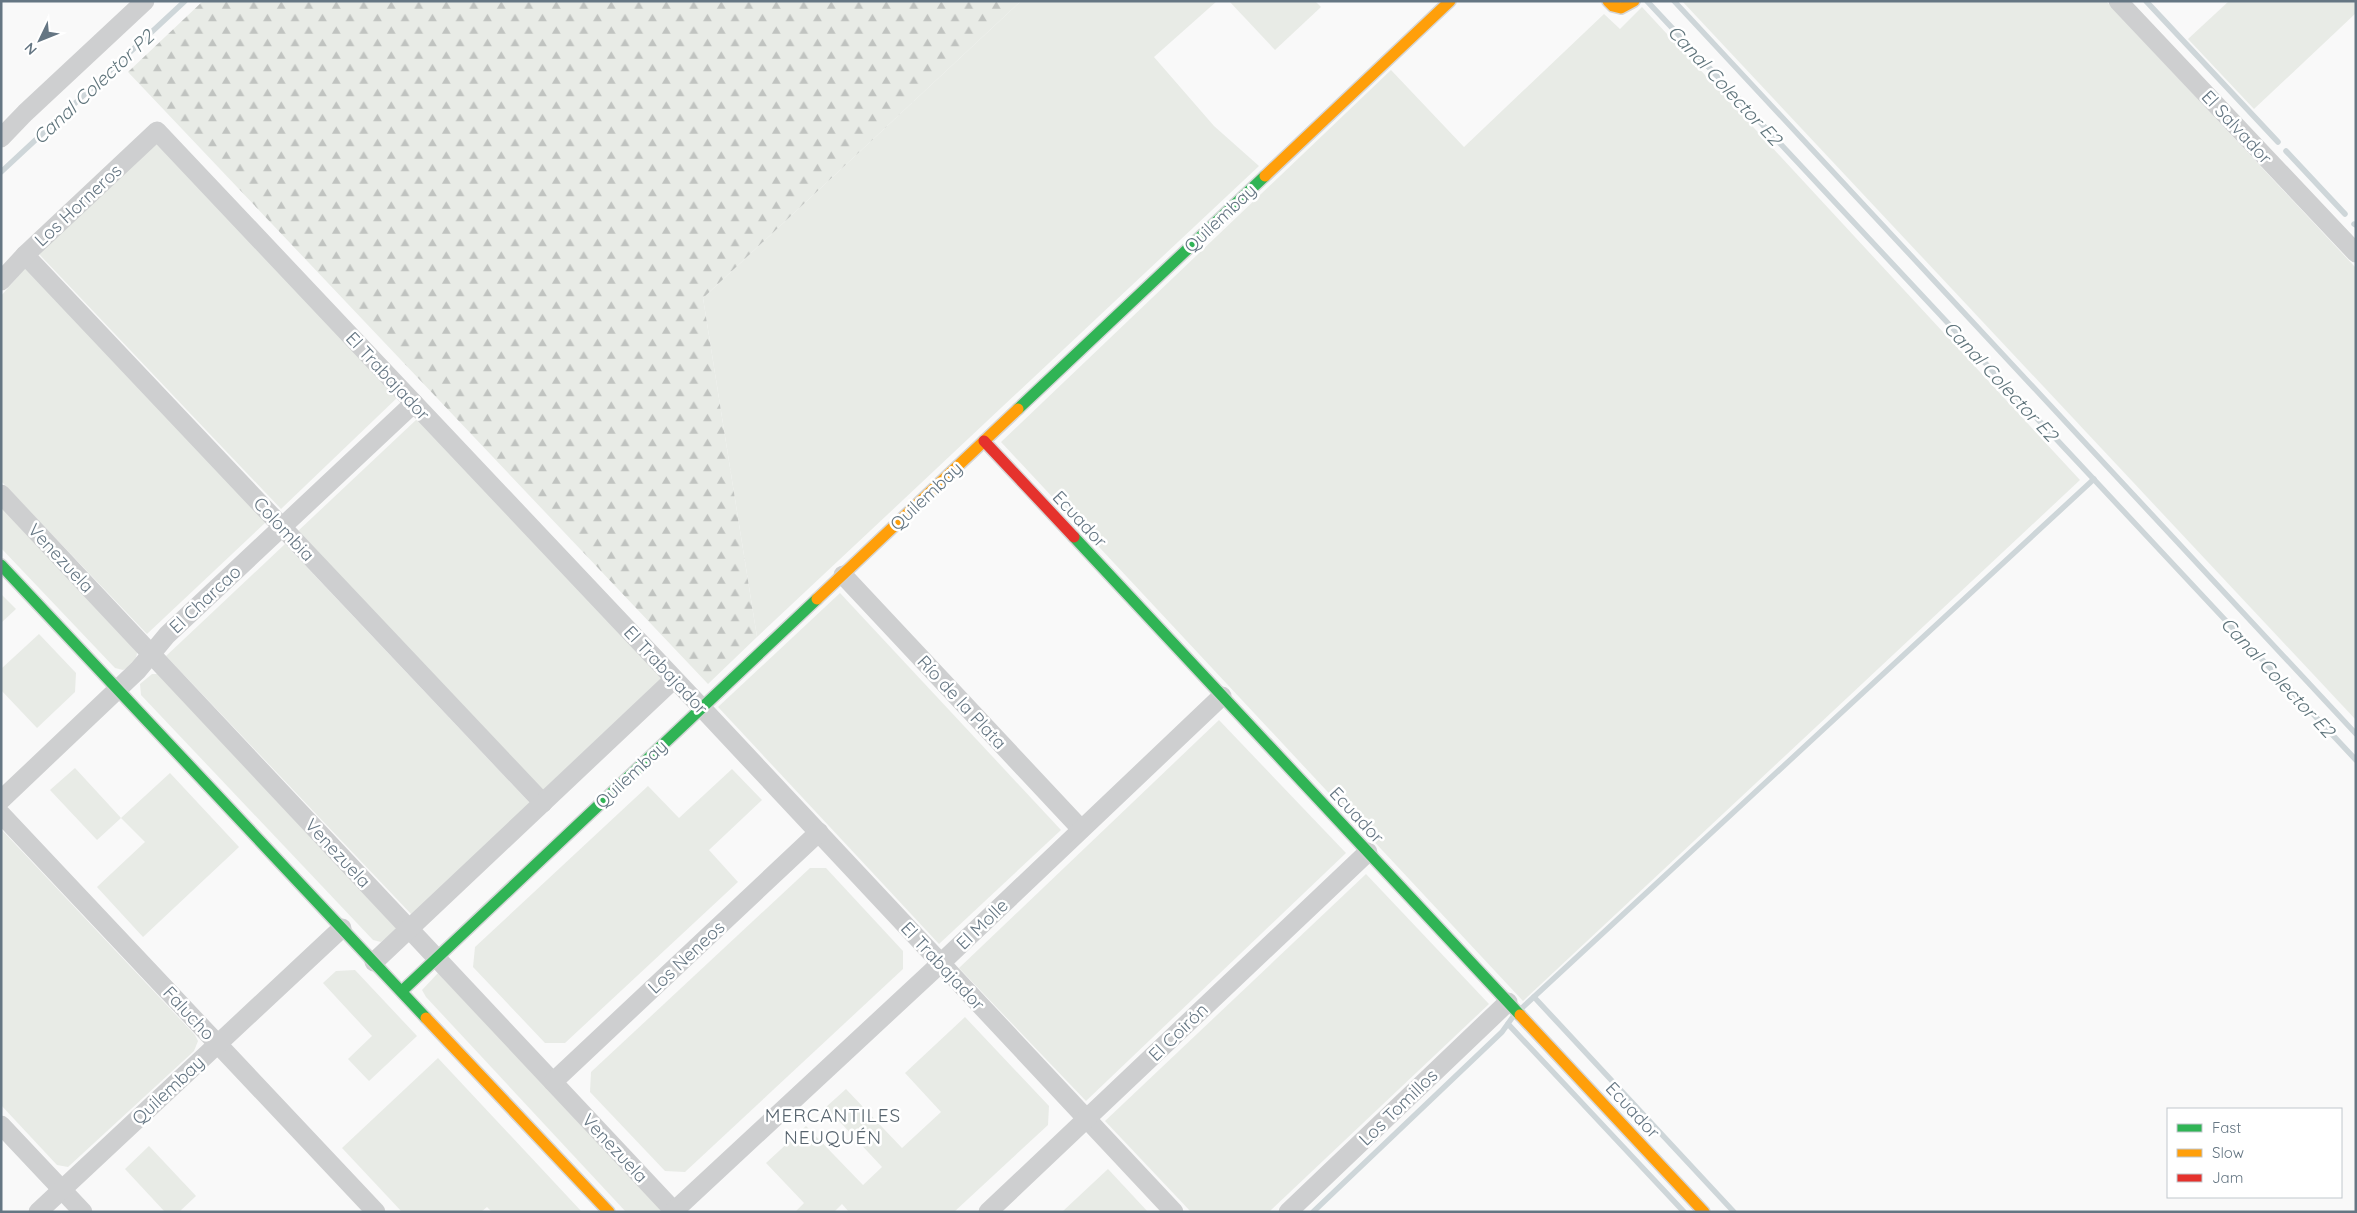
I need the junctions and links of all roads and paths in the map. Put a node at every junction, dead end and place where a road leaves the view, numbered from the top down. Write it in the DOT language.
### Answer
graph roads {
  1 [pos="144,1"];
  2 [pos="1450,1"];
  3 [pos="1608,1"];
  4 [pos="1634,1"];
  5 [pos="2118,1"];
  6 [pos="157,131"];
  7 [pos="1,138"];
  8 [pos="2356,254"];
  9 [pos="26,255"];
  10 [pos="1,281"];
  11 [pos="414,403"];
  12 [pos="984,441"];
  13 [pos="1,494"];
  14 [pos="282,527"];
  15 [pos="1,565"];
  16 [pos="843,574"];
  17 [pos="151,654"];
  18 [pos="674,678"];
  19 [pos="118,689"];
  20 [pos="1222,696"];
  21 [pos="702,708"];
  22 [pos="1,800"];
  23 [pos="543,803"];
  24 [pos="1,814"];
  25 [pos="1081,829"];
  26 [pos="818,832"];
  27 [pos="1368,852"];
  28 [pos="342,928"];
  29 [pos="409,929"];
  30 [pos="437,958"];
  31 [pos="374,962"];
  32 [pos="941,963"];
  33 [pos="402,991"];
  34 [pos="1508,1002"];
  35 [pos="218,1044"];
  36 [pos="553,1082"];
  37 [pos="1087,1119"];
  38 [pos="1,1125"];
  39 [pos="62,1190"];
  40 [pos="674,1211"];
  41 [pos="38,1212"];
  42 [pos="83,1212"];
  43 [pos="376,1212"];
  44 [pos="609,1212"];
  45 [pos="988,1212"];
  46 [pos="1174,1212"];
  47 [pos="1288,1212"];
  48 [pos="1704,1212"];
  1 -- 7 [label="street"];
  2 -- 12 [label="street, Quilembay"];
  3 -- 4 [label="street"];
  5 -- 8 [label="street, El Salvador"];
  6 -- 9 [label="street, Los Horneros"];
  6 -- 11 [label="street, El Trabajador"];
  9 -- 10 [label="street, Los Horneros"];
  9 -- 14 [label="street, Colombia"];
  11 -- 14 [label="street, El Charcao"];
  11 -- 18 [label="street, El Trabajador"];
  12 -- 16 [label="street, Quilembay"];
  12 -- 20 [label="street, Ecuador"];
  13 -- 17 [label="street, Venezuela"];
  14 -- 17 [label="street, El Charcao"];
  14 -- 23 [label="street, Colombia"];
  15 -- 19 [label="street"];
  16 -- 21 [label="street, Quilembay"];
  16 -- 25 [label="street, Río de la Plata"];
  17 -- 19 [label="street, El Charcao"];
  17 -- 29 [label="street, Venezuela"];
  18 -- 21 [label="street, El Trabajador"];
  18 -- 23 [label="street"];
  19 -- 22 [label="street, El Charcao"];
  19 -- 28 [label="street"];
  20 -- 25 [label="street, El Molle"];
  20 -- 27 [label="street, Ecuador"];
  21 -- 26 [label="street, El Trabajador"];
  21 -- 30 [label="street, Quilembay"];
  23 -- 29 [label="street"];
  24 -- 35 [label="street, Falucho"];
  25 -- 32 [label="street, El Molle"];
  26 -- 32 [label="street, El Trabajador"];
  26 -- 36 [label="street, Los Neneos"];
  27 -- 34 [label="street, Ecuador"];
  27 -- 37 [label="street, El Coirón"];
  28 -- 31 [label="street"];
  28 -- 35 [label="street, Quilembay"];
  29 -- 30 [label="street, Venezuela"];
  29 -- 31 [label="street"];
  30 -- 33 [label="street, Quilembay"];
  30 -- 36 [label="street, Venezuela"];
  31 -- 33 [label="street"];
  32 -- 37 [label="street, El Trabajador"];
  32 -- 40 [label="street, El Molle"];
  33 -- 44 [label="street"];
  34 -- 47 [label="street, Los Tomillos"];
  34 -- 48 [label="street, Ecuador"];
  35 -- 39 [label="street, Quilembay"];
  35 -- 43 [label="street, Falucho"];
  36 -- 40 [label="street, Venezuela"];
  37 -- 45 [label="street, El Coirón"];
  37 -- 46 [label="street, El Trabajador"];
  38 -- 39 [label="street"];
  39 -- 41 [label="street, Quilembay"];
  39 -- 42 [label="street"];
}
